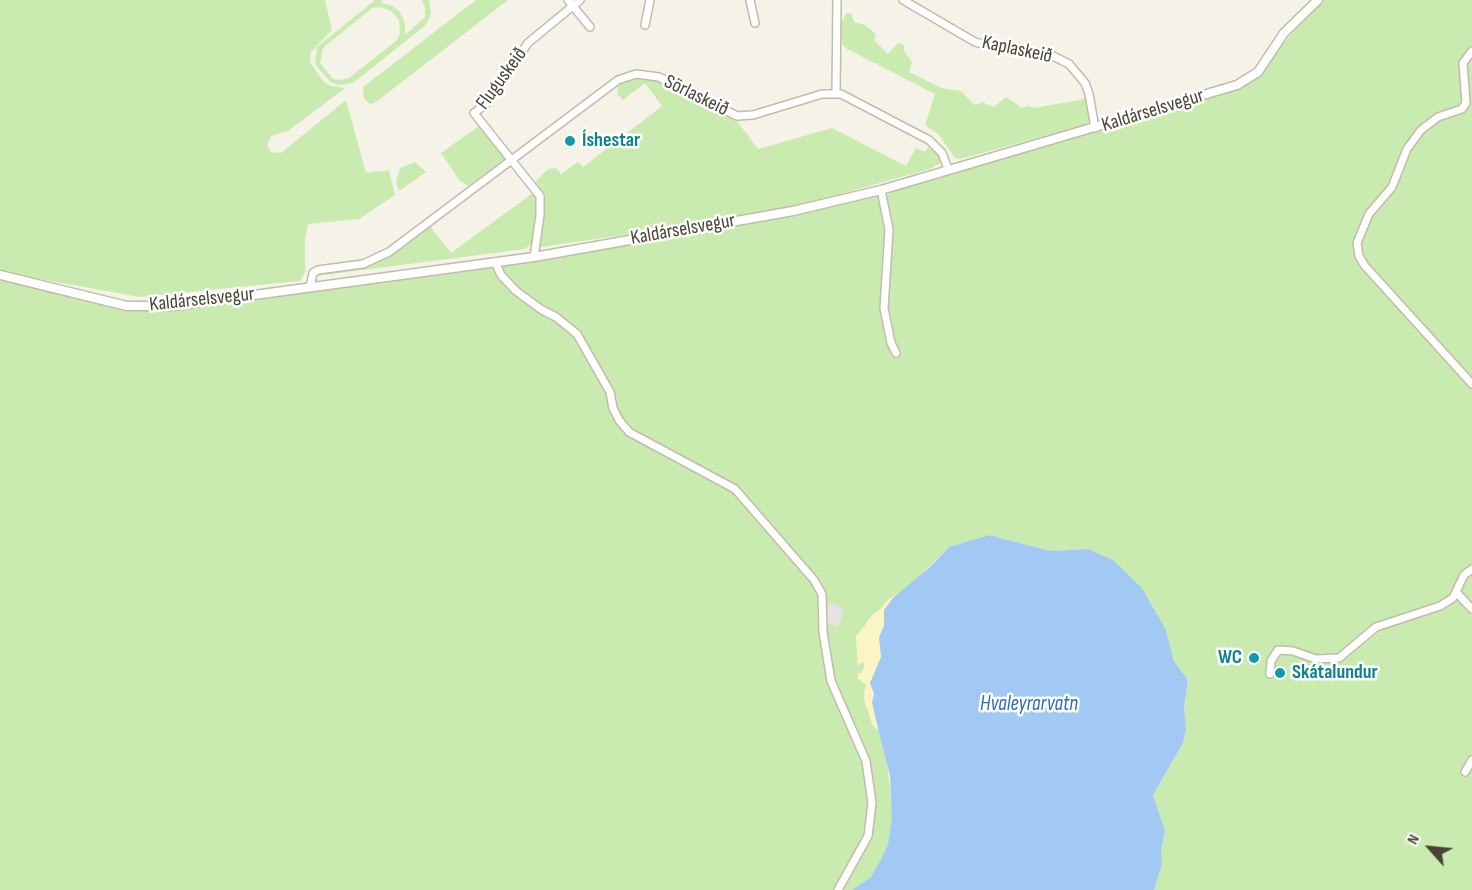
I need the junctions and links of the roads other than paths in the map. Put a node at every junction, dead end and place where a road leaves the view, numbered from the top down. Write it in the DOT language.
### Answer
graph roads {
  1 [pos="580,0"];
  2 [pos="650,0"];
  3 [pos="750,0"];
  4 [pos="837,0"];
  5 [pos="903,0"];
  6 [pos="1318,0"];
  7 [pos="570,3"];
  8 [pos="755,23"];
  9 [pos="645,25"];
  10 [pos="590,27"];
  11 [pos="1472,51"];
  12 [pos="836,93"];
  13 [pos="1095,128"];
  14 [pos="513,160"];
  15 [pos="948,169"];
  16 [pos="881,190"];
  17 [pos="534,257"];
  18 [pos="495,262"];
  19 [pos="0,275"];
  20 [pos="310,287"];
  21 [pos="896,353"];
  22 [pos="1472,384"];
  23 [pos="1472,569"];
  24 [pos="1457,593"];
  25 [pos="1472,609"];
  26 [pos="1270,674"];
  27 [pos="1472,760"];
  28 [pos="1465,772"];
  29 [pos="838,890"];
  1 -- 7 [label="street, Fluguskeið"];
  2 -- 9 [label="street"];
  3 -- 8 [label="street"];
  4 -- 12 [label="street"];
  5 -- 13 [label="street, Kaplaskeið"];
  6 -- 13 [label="street, Kaldárselsvegur"];
  7 -- 10 [label="street"];
  7 -- 14 [label="street, Fluguskeið"];
  11 -- 22 [label="street"];
  12 -- 14 [label="street, Sörlaskeið"];
  12 -- 15 [label="street"];
  13 -- 15 [label="street, Kaldárselsvegur"];
  14 -- 17 [label="street"];
  14 -- 20 [label="street, Sörlaskeið"];
  15 -- 16 [label="street, Kaldárselsvegur"];
  16 -- 17 [label="street, Kaldárselsvegur"];
  16 -- 21 [label="street"];
  17 -- 18 [label="street, Kaldárselsvegur"];
  18 -- 20 [label="street, Kaldárselsvegur"];
  18 -- 29 [label="street"];
  19 -- 20 [label="street, Kaldárselsvegur"];
  23 -- 24 [label="street"];
  24 -- 25 [label="street"];
  24 -- 26 [label="street"];
  27 -- 28 [label="street"];
}
